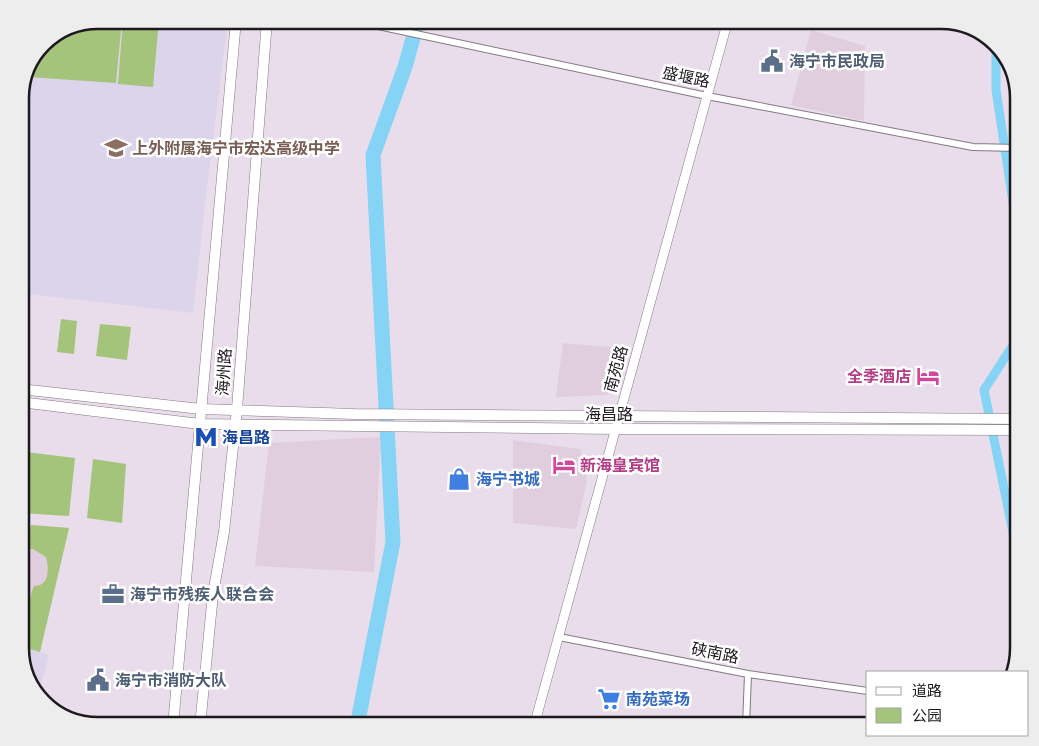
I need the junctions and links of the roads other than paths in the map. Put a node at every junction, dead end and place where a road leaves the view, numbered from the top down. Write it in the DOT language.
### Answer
graph roads {
  1 [pos="235,29"];
  2 [pos="266,29"];
  3 [pos="390,29"];
  4 [pos="726,29"];
  5 [pos="707,96"];
  6 [pos="1010,148"];
  7 [pos="29,390"];
  8 [pos="29,403"];
  9 [pos="201,408"];
  10 [pos="237,409"];
  11 [pos="618,417"];
  12 [pos="1010,419"];
  13 [pos="200,424"];
  14 [pos="235,424"];
  15 [pos="972,424"];
  16 [pos="616,429"];
  17 [pos="1010,430"];
  18 [pos="559,637"];
  19 [pos="748,674"];
  20 [pos="866,691"];
  21 [pos="174,717"];
  22 [pos="201,717"];
  23 [pos="537,717"];
  24 [pos="746,717"];
  1 -- 9 [label="main road, 海州路"];
  2 -- 10 [label="main road, 海州路"];
  3 -- 5 [label="street, 盛堰路"];
  4 -- 5 [label="street, 南苑路"];
  5 -- 6 [label="street, 盛堰路"];
  5 -- 11 [label="street, 南苑路"];
  7 -- 9 [label="main road, 海昌路"];
  8 -- 13 [label="main road, 海昌路"];
  9 -- 10 [label="main road, 海昌路"];
  9 -- 13 [label="main road, 海州路"];
  10 -- 11 [label="main road, 海昌路"];
  10 -- 14 [label="main road, 海州路"];
  11 -- 15 [label="main road, 海昌路"];
  11 -- 16 [label="street, 南苑路"];
  12 -- 15 [label="main road, 海昌路"];
  13 -- 14 [label="main road, 海昌路"];
  13 -- 21 [label="main road, 海州路"];
  14 -- 16 [label="main road, 海昌路"];
  14 -- 22 [label="main road, 海州路"];
  15 -- 16 [label="main road, 海昌路"];
  15 -- 17 [label="main road, 海昌路"];
  16 -- 18 [label="street, 南苑路"];
  18 -- 19 [label="street, 硖南路"];
  18 -- 23 [label="street, 南苑路"];
  19 -- 20 [label="street, 硖南路"];
  19 -- 24 [label="street"];
}
